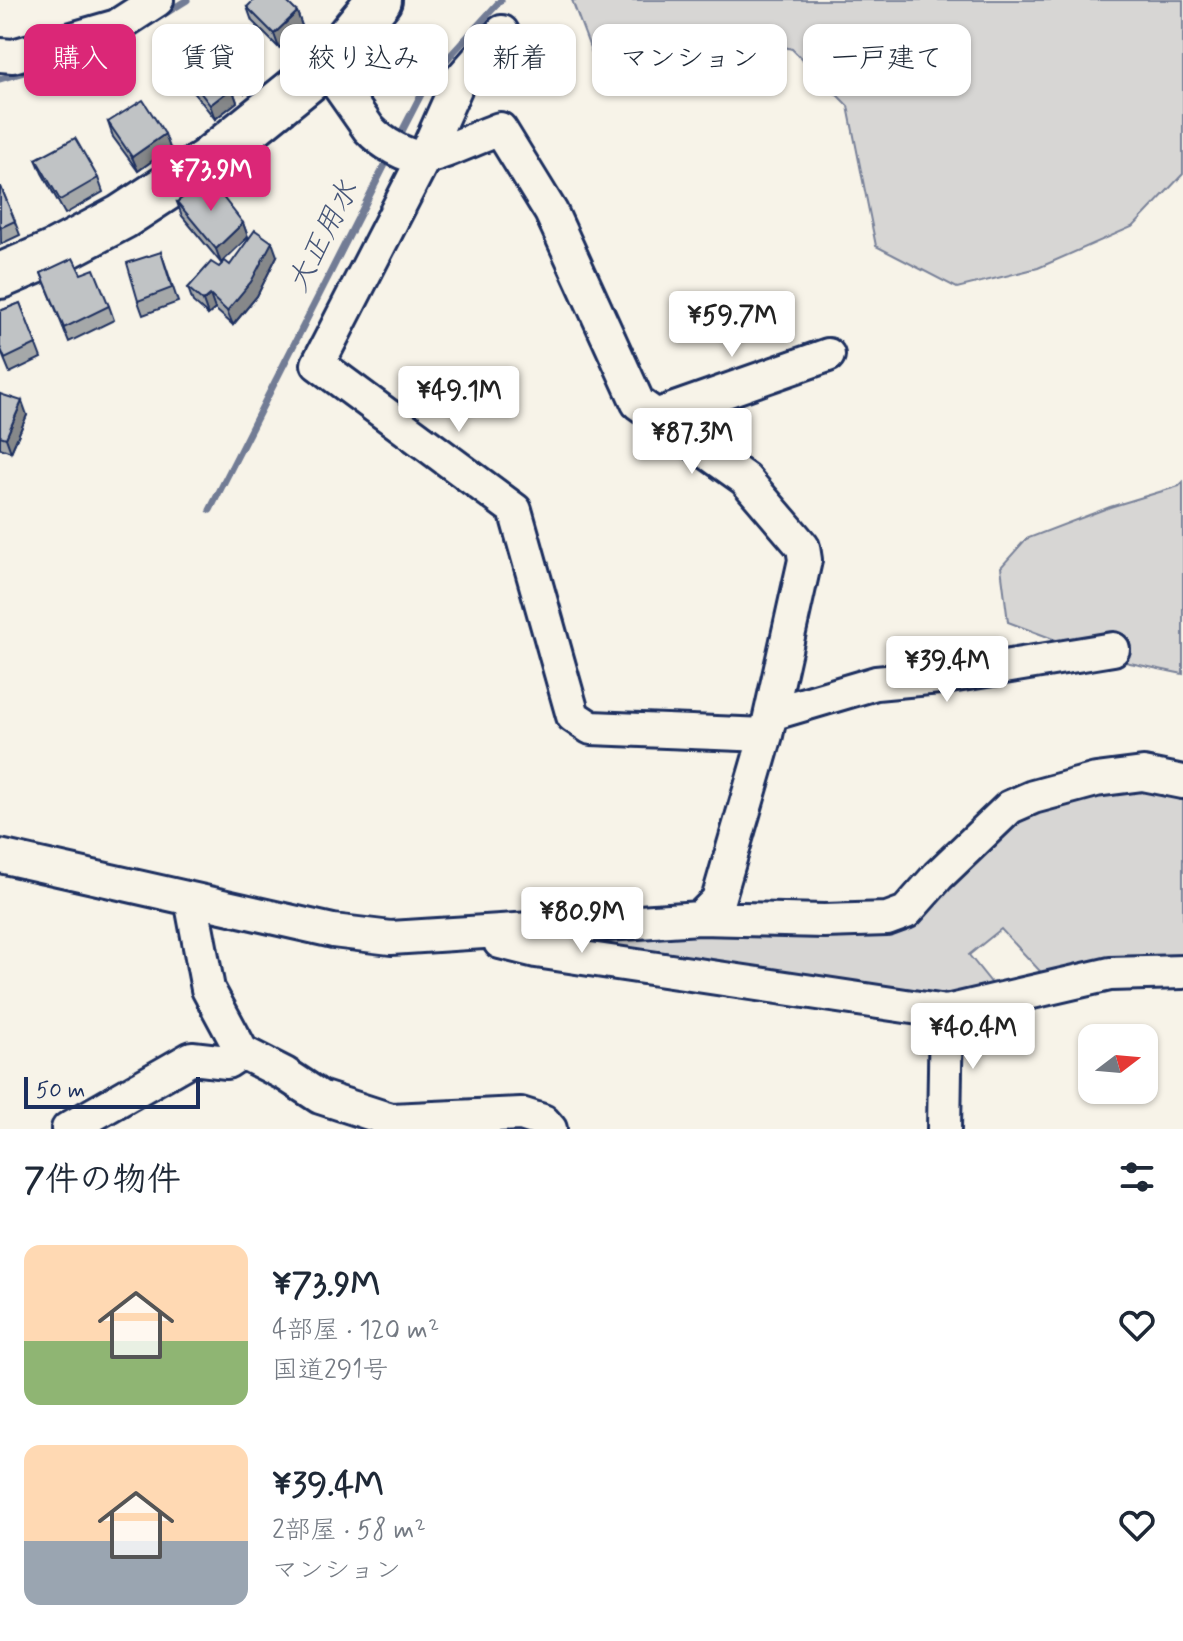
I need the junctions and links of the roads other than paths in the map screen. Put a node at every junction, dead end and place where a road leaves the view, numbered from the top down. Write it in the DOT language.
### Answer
graph roads {
  1 [pos="157,0"];
  2 [pos="379,0"];
  3 [pos="359,24"];
  4 [pos="0,55"];
  5 [pos="464,75"];
  6 [pos="288,96"];
  7 [pos="347,96"];
  8 [pos="415,156"];
  9 [pos="0,276"];
  10 [pos="828,355"];
  11 [pos="655,416"];
  12 [pos="1113,649"];
  13 [pos="769,724"];
  14 [pos="1183,782"];
  15 [pos="0,856"];
  16 [pos="191,899"];
  17 [pos="700,918"];
  18 [pos="461,933"];
  19 [pos="1183,972"];
  20 [pos="946,1012"];
  21 [pos="242,1052"];
  22 [pos="68,1129"];
  23 [pos="550,1129"];
  24 [pos="944,1129"];
  1 -- 4 [label="street"];
  2 -- 3 [label="highway"];
  5 -- 8 [label="street"];
  6 -- 9 [label="highway"];
  7 -- 8 [label="street"];
  8 -- 11 [label="street"];
  8 -- 13 [label="street"];
  10 -- 11 [label="street"];
  11 -- 13 [label="street"];
  12 -- 13 [label="street"];
  13 -- 17 [label="street"];
  14 -- 17 [label="street"];
  15 -- 16 [label="street"];
  16 -- 18 [label="street"];
  16 -- 21 [label="street"];
  17 -- 18 [label="street"];
  18 -- 20 [label="street"];
  19 -- 20 [label="street"];
  20 -- 24 [label="street"];
  21 -- 22 [label="street"];
  21 -- 23 [label="street"];
}
